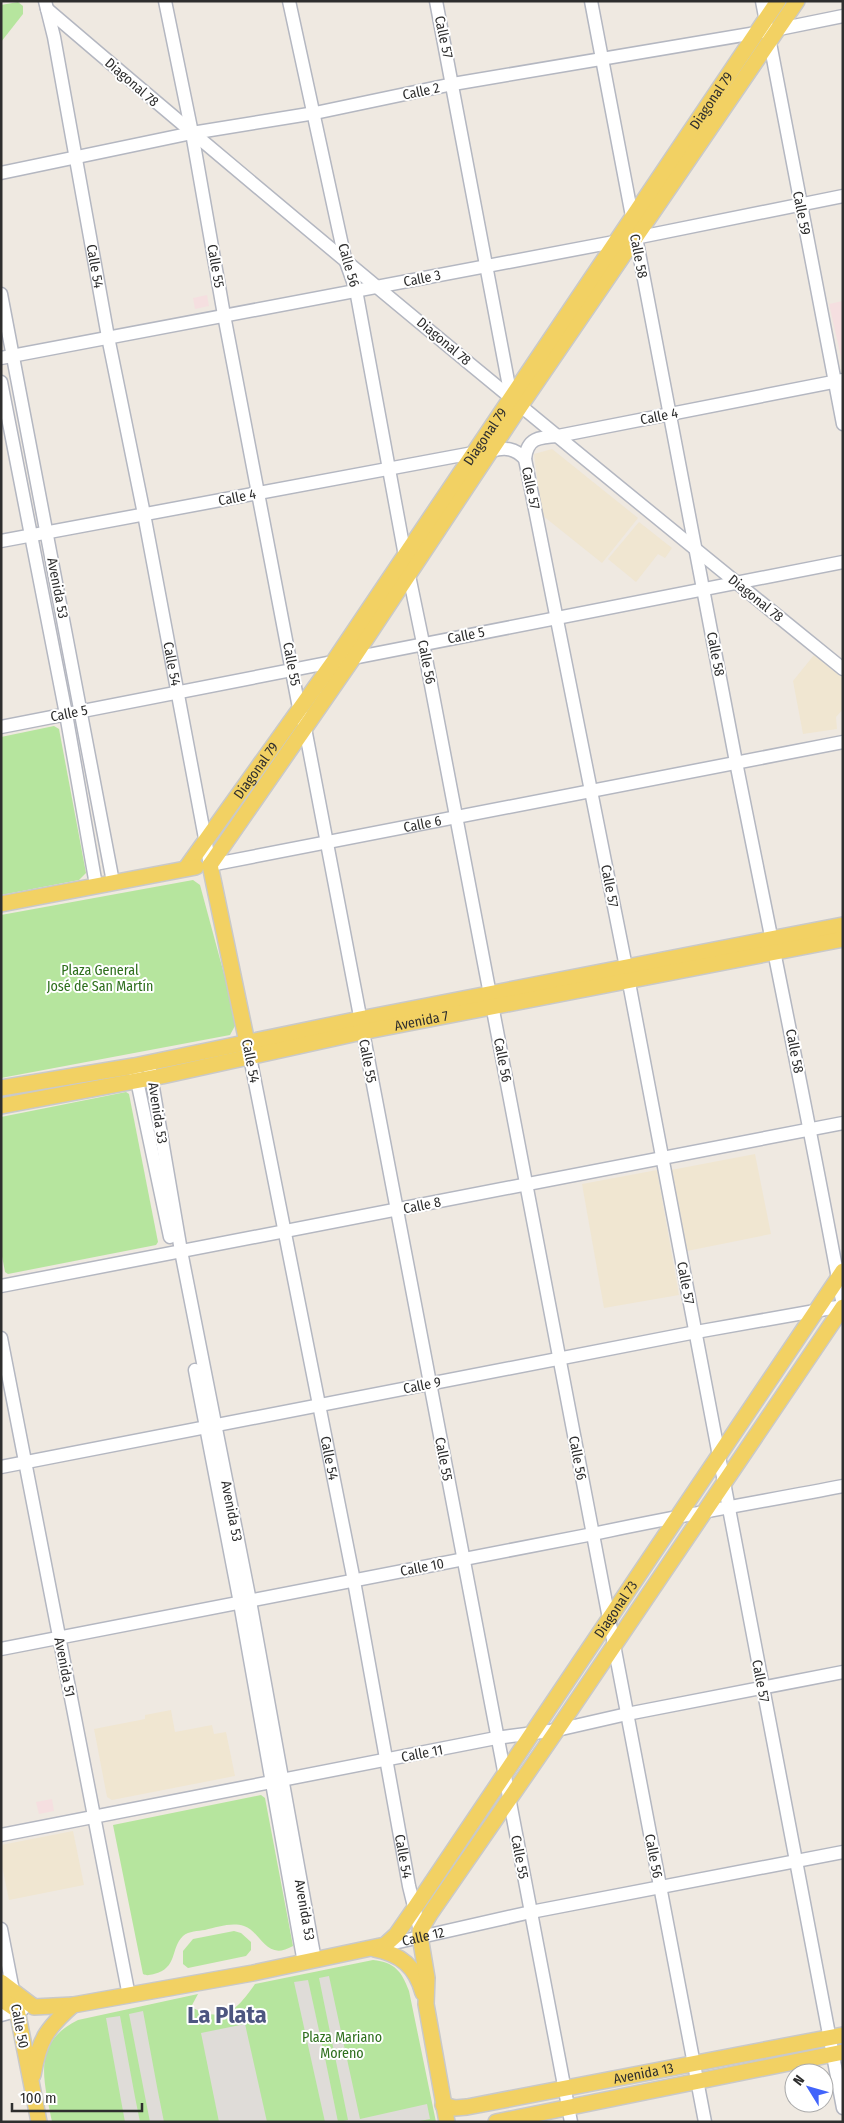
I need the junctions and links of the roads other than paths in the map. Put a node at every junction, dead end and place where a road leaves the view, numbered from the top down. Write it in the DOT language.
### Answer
graph roads {
  1 [pos="165,1"];
  2 [pos="289,1"];
  3 [pos="436,1"];
  4 [pos="591,1"];
  5 [pos="762,1"];
  6 [pos="778,1"];
  7 [pos="797,1"];
  8 [pos="46,5"];
  9 [pos="843,16"];
  10 [pos="768,30"];
  11 [pos="602,58"];
  12 [pos="453,84"];
  13 [pos="315,113"];
  14 [pos="192,133"];
  15 [pos="75,159"];
  16 [pos="1,173"];
  17 [pos="843,196"];
  18 [pos="801,204"];
  19 [pos="632,220"];
  20 [pos="635,238"];
  21 [pos="619,240"];
  22 [pos="345,259"];
  23 [pos="488,265"];
  24 [pos="378,286"];
  25 [pos="356,290"];
  26 [pos="1,294"];
  27 [pos="224,315"];
  28 [pos="108,338"];
  29 [pos="7,357"];
  30 [pos="839,381"];
  31 [pos="1,382"];
  32 [pos="516,401"];
  33 [pos="670,414"];
  34 [pos="843,424"];
  35 [pos="558,436"];
  36 [pos="491,451"];
  37 [pos="473,453"];
  38 [pos="525,459"];
  39 [pos="390,468"];
  40 [pos="258,493"];
  41 [pos="144,514"];
  42 [pos="48,533"];
  43 [pos="31,536"];
  44 [pos="1,542"];
  45 [pos="696,550"];
  46 [pos="404,556"];
  47 [pos="843,562"];
  48 [pos="408,576"];
  49 [pos="736,582"];
  50 [pos="703,589"];
  51 [pos="557,617"];
  52 [pos="423,643"];
  53 [pos="354,657"];
  54 [pos="334,661"];
  55 [pos="843,668"];
  56 [pos="293,669"];
  57 [pos="179,691"];
  58 [pos="300,708"];
  59 [pos="82,711"];
  60 [pos="66,714"];
  61 [pos="1,727"];
  62 [pos="305,728"];
  63 [pos="843,742"];
  64 [pos="736,763"];
  65 [pos="591,791"];
  66 [pos="456,817"];
  67 [pos="206,840"];
  68 [pos="326,842"];
  69 [pos="210,865"];
  70 [pos="186,868"];
  71 [pos="113,882"];
  72 [pos="96,885"];
  73 [pos="1,904"];
  74 [pos="843,926"];
  75 [pos="843,940"];
  76 [pos="774,946"];
  77 [pos="627,974"];
  78 [pos="491,1000"];
  79 [pos="361,1026"];
  80 [pos="249,1050"];
  81 [pos="143,1072"];
  82 [pos="1,1088"];
  83 [pos="1,1106"];
  84 [pos="843,1124"];
  85 [pos="810,1130"];
  86 [pos="662,1158"];
  87 [pos="526,1184"];
  88 [pos="396,1210"];
  89 [pos="286,1231"];
  90 [pos="177,1252"];
  91 [pos="840,1275"];
  92 [pos="1,1286"];
  93 [pos="843,1306"];
  94 [pos="816,1311"];
  95 [pos="696,1332"];
  96 [pos="1,1338"];
  97 [pos="560,1359"];
  98 [pos="430,1384"];
  99 [pos="320,1405"];
  100 [pos="211,1426"];
  101 [pos="718,1456"];
  102 [pos="26,1462"];
  103 [pos="1,1467"];
  104 [pos="724,1484"];
  105 [pos="843,1486"];
  106 [pos="728,1508"];
  107 [pos="704,1513"];
  108 [pos="678,1516"];
  109 [pos="593,1534"];
  110 [pos="463,1559"];
  111 [pos="354,1580"];
  112 [pos="245,1602"];
  113 [pos="608,1619"];
  114 [pos="60,1638"];
  115 [pos="614,1645"];
  116 [pos="1,1649"];
  117 [pos="843,1672"];
  118 [pos="763,1687"];
  119 [pos="627,1714"];
  120 [pos="557,1730"];
  121 [pos="532,1734"];
  122 [pos="496,1738"];
  123 [pos="387,1760"];
  124 [pos="504,1773"];
  125 [pos="276,1781"];
  126 [pos="509,1798"];
  127 [pos="95,1817"];
  128 [pos="1,1835"];
  129 [pos="843,1852"];
  130 [pos="796,1861"];
  131 [pos="660,1887"];
  132 [pos="414,1909"];
  133 [pos="531,1912"];
  134 [pos="1,1929"];
  135 [pos="420,1934"];
  136 [pos="380,1947"];
  137 [pos="309,1961"];
  138 [pos="5,1991"];
  139 [pos="129,1996"];
  140 [pos="426,2004"];
  141 [pos="73,2006"];
  142 [pos="34,2007"];
  143 [pos="17,2010"];
  144 [pos="1,2015"];
  145 [pos="836,2036"];
  146 [pos="838,2053"];
  147 [pos="694,2063"];
  148 [pos="697,2082"];
  149 [pos="32,2084"];
  150 [pos="564,2088"];
  151 [pos="443,2105"];
  152 [pos="843,2108"];
  153 [pos="570,2115"];
  154 [pos="39,2122"];
  155 [pos="446,2122"];
  156 [pos="496,2122"];
  157 [pos="705,2122"];
  1 -- 14 [label="street, Calle 55"];
  2 -- 13 [label="street, Calle 56"];
  3 -- 12 [label="street, Calle 57"];
  4 -- 11 [label="street, Calle 58"];
  5 -- 10 [label="street, Calle 59"];
  6 -- 10 [label="main road, Diagonal 79"];
  7 -- 10 [label="main road, Diagonal 79"];
  8 -- 14 [label="street, Diagonal 78"];
  8 -- 15 [label="street, Calle 54"];
  9 -- 10 [label="street, Calle 2"];
  10 -- 11 [label="street, Calle 2"];
  10 -- 18 [label="street, Calle 59"];
  10 -- 19 [label="main road, Diagonal 79"];
  10 -- 20 [label="main road, Diagonal 79"];
  11 -- 12 [label="street, Calle 2"];
  11 -- 19 [label="street, Calle 58"];
  12 -- 13 [label="street, Calle 2"];
  12 -- 23 [label="street, Calle 57"];
  13 -- 14 [label="street, Calle 2"];
  13 -- 22 [label="street, Calle 56"];
  14 -- 15 [label="street, Calle 2"];
  14 -- 22 [label="street, Diagonal 78"];
  14 -- 27 [label="street, Calle 55"];
  15 -- 16 [label="street, Calle 2"];
  15 -- 28 [label="street, Calle 54"];
  17 -- 18 [label="street, Calle 3"];
  18 -- 20 [label="street, Calle 3"];
  18 -- 30 [label="street, Calle 59"];
  19 -- 20 [label="street, Calle 58"];
  19 -- 21 [label="main road, Diagonal 79"];
  20 -- 21 [label="street, Calle 3"];
  20 -- 32 [label="main road, Diagonal 79"];
  20 -- 33 [label="street, Calle 58"];
  21 -- 23 [label="street, Calle 3"];
  21 -- 32 [label="main road, Diagonal 79"];
  22 -- 24 [label="street, Diagonal 78"];
  22 -- 25 [label="street, Calle 56"];
  23 -- 24 [label="street, Calle 3"];
  23 -- 32 [label="street, Calle 57"];
  24 -- 25 [label="street, Calle 3"];
  24 -- 32 [label="street, Diagonal 78"];
  25 -- 27 [label="street, Calle 3"];
  25 -- 39 [label="street, Calle 56"];
  26 -- 29 [label="street, Avenida 53"];
  27 -- 28 [label="street, Calle 3"];
  27 -- 40 [label="street, Calle 55"];
  28 -- 29 [label="street, Calle 3"];
  28 -- 41 [label="street, Calle 54"];
  29 -- 42 [label="street, Avenida 53"];
  30 -- 33 [label="street, Calle 4"];
  30 -- 34 [label="street, Calle 59"];
  31 -- 43 [label="street, Avenida 53"];
  32 -- 35 [label="street, Diagonal 78"];
  32 -- 36 [label="main road, Diagonal 79"];
  32 -- 37 [label="main road, Diagonal 79"];
  33 -- 35 [label="street, Calle 4"];
  33 -- 45 [label="street, Calle 58"];
  35 -- 38 [label="street, Calle 4"];
  35 -- 45 [label="street, Diagonal 78"];
  36 -- 38 [label="street"];
  36 -- 48 [label="main road, Diagonal 79"];
  37 -- 39 [label="street, Calle 4"];
  37 -- 46 [label="main road, Diagonal 79"];
  38 -- 51 [label="street, Calle 57"];
  39 -- 40 [label="street, Calle 4"];
  39 -- 46 [label="street, Calle 56"];
  40 -- 41 [label="street, Calle 4"];
  40 -- 56 [label="street, Calle 55"];
  41 -- 42 [label="street, Calle 4"];
  41 -- 57 [label="street, Calle 54"];
  42 -- 43 [label="street, Calle 4"];
  42 -- 59 [label="street, Avenida 53"];
  43 -- 44 [label="street, Calle 4"];
  43 -- 60 [label="street, Avenida 53"];
  45 -- 49 [label="street, Diagonal 78"];
  45 -- 50 [label="street, Calle 58"];
  46 -- 48 [label="street, Calle 56"];
  46 -- 54 [label="main road, Diagonal 79"];
  47 -- 49 [label="street, Calle 5"];
  48 -- 52 [label="street, Calle 56"];
  48 -- 53 [label="main road, Diagonal 79"];
  49 -- 50 [label="street, Calle 5"];
  49 -- 55 [label="street, Diagonal 78"];
  50 -- 51 [label="street, Calle 5"];
  50 -- 64 [label="street, Calle 58"];
  51 -- 52 [label="street, Calle 5"];
  51 -- 65 [label="street, Calle 57"];
  52 -- 53 [label="street, Calle 5"];
  52 -- 66 [label="street, Calle 56"];
  53 -- 54 [label="street, Calle 5"];
  53 -- 62 [label="main road, Diagonal 79"];
  54 -- 56 [label="street, Calle 5"];
  54 -- 58 [label="main road, Diagonal 79"];
  56 -- 57 [label="street, Calle 5"];
  56 -- 58 [label="street, Calle 55"];
  57 -- 59 [label="street, Calle 5"];
  57 -- 67 [label="street, Calle 54"];
  58 -- 62 [label="street, Calle 55"];
  58 -- 67 [label="main road, Diagonal 79"];
  59 -- 60 [label="street, Calle 5"];
  59 -- 71 [label="street, Avenida 53"];
  60 -- 61 [label="street, Calle 5"];
  60 -- 72 [label="street, Avenida 53"];
  62 -- 68 [label="street, Calle 55"];
  62 -- 69 [label="main road, Diagonal 79"];
  63 -- 64 [label="street, Calle 6"];
  64 -- 65 [label="street, Calle 6"];
  64 -- 76 [label="street, Calle 58"];
  65 -- 66 [label="street, Calle 6"];
  65 -- 77 [label="street, Calle 57"];
  66 -- 68 [label="street, Calle 6"];
  66 -- 78 [label="street, Calle 56"];
  67 -- 69 [label="street, Calle 54"];
  67 -- 70 [label="main road, Diagonal 79"];
  68 -- 69 [label="street, Calle 6"];
  68 -- 79 [label="street, Calle 55"];
  69 -- 70 [label="main road, Calle 6"];
  69 -- 80 [label="main road, Calle 54"];
  70 -- 71 [label="main road, Calle 6"];
  71 -- 72 [label="main road, Calle 6"];
  72 -- 73 [label="main road, Calle 6"];
  74 -- 76 [label="main road, Avenida 7"];
  75 -- 76 [label="main road, Avenida 7"];
  76 -- 77 [label="main road, Avenida 7"];
  76 -- 85 [label="street, Calle 58"];
  77 -- 78 [label="main road, Avenida 7"];
  77 -- 86 [label="street, Calle 57"];
  78 -- 79 [label="main road, Avenida 7"];
  78 -- 87 [label="street, Calle 56"];
  79 -- 80 [label="main road, Avenida 7"];
  79 -- 88 [label="street, Calle 55"];
  80 -- 81 [label="main road, Avenida 7"];
  80 -- 89 [label="street, Calle 54"];
  81 -- 82 [label="main road, Avenida 7"];
  81 -- 83 [label="main road, Avenida 7"];
  81 -- 90 [label="street, Avenida 53"];
  84 -- 85 [label="street, Calle 8"];
  85 -- 86 [label="street, Calle 8"];
  85 -- 91 [label="street, Calle 58"];
  86 -- 87 [label="street, Calle 8"];
  86 -- 95 [label="street, Calle 57"];
  87 -- 88 [label="street, Calle 8"];
  87 -- 97 [label="street, Calle 56"];
  88 -- 89 [label="street, Calle 8"];
  88 -- 98 [label="street, Calle 55"];
  89 -- 90 [label="street, Calle 8"];
  89 -- 99 [label="street, Calle 54"];
  90 -- 92 [label="street, Calle 8"];
  90 -- 100 [label="street, Avenida 53"];
  91 -- 93 [label="street, Calle 58"];
  91 -- 94 [label="main road, Diagonal 73"];
  93 -- 94 [label="street, Calle 9"];
  93 -- 104 [label="main road, Diagonal 73"];
  94 -- 95 [label="street, Calle 9"];
  94 -- 101 [label="main road, Diagonal 73"];
  95 -- 97 [label="street, Calle 9"];
  95 -- 101 [label="street, Calle 57"];
  96 -- 102 [label="street, Avenida 51"];
  97 -- 98 [label="street, Calle 9"];
  97 -- 109 [label="street, Calle 56"];
  98 -- 99 [label="street, Calle 9"];
  98 -- 110 [label="street, Calle 55"];
  99 -- 100 [label="street, Calle 9"];
  99 -- 111 [label="street, Calle 54"];
  100 -- 102 [label="street, Calle 9"];
  100 -- 112 [label="street, Avenida 53"];
  101 -- 104 [label="street, Calle 57"];
  101 -- 108 [label="main road, Diagonal 73"];
  102 -- 103 [label="street, Calle 9"];
  102 -- 114 [label="street, Avenida 51"];
  104 -- 106 [label="street, Calle 57"];
  104 -- 107 [label="main road, Diagonal 73"];
  105 -- 106 [label="street, Calle 10"];
  106 -- 107 [label="street, Calle 10"];
  106 -- 118 [label="street, Calle 57"];
  107 -- 108 [label="street, Calle 10"];
  107 -- 115 [label="main road, Diagonal 73"];
  108 -- 109 [label="street, Calle 10"];
  108 -- 113 [label="main road, Diagonal 73"];
  109 -- 110 [label="street, Calle 10"];
  109 -- 113 [label="street, Calle 56"];
  110 -- 111 [label="street, Calle 10"];
  110 -- 122 [label="street, Calle 55"];
  111 -- 112 [label="street, Calle 10"];
  111 -- 123 [label="street, Calle 54"];
  112 -- 114 [label="street, Calle 10"];
  112 -- 125 [label="street, Avenida 53"];
  113 -- 115 [label="street, Calle 56"];
  113 -- 121 [label="main road, Diagonal 73"];
  114 -- 116 [label="street, Calle 10"];
  114 -- 127 [label="street, Avenida 51"];
  115 -- 119 [label="street, Calle 56"];
  115 -- 120 [label="main road, Diagonal 73"];
  117 -- 118 [label="street, Calle 11"];
  118 -- 119 [label="street, Calle 11"];
  118 -- 130 [label="street, Calle 57"];
  119 -- 120 [label="street, Calle 11"];
  119 -- 131 [label="street, Calle 56"];
  120 -- 121 [label="street, Calle 11"];
  120 -- 126 [label="main road, Diagonal 73"];
  121 -- 122 [label="street, Calle 11"];
  121 -- 124 [label="main road, Diagonal 73"];
  122 -- 123 [label="street, Calle 11"];
  122 -- 124 [label="street, Calle 55"];
  123 -- 125 [label="street, Calle 11"];
  123 -- 132 [label="street, Calle 54"];
  124 -- 126 [label="street, Calle 55"];
  124 -- 132 [label="main road, Diagonal 73"];
  125 -- 127 [label="street, Calle 11"];
  125 -- 137 [label="street, Avenida 53"];
  126 -- 133 [label="street, Calle 55"];
  126 -- 135 [label="main road, Diagonal 73"];
  127 -- 128 [label="street, Calle 11"];
  127 -- 139 [label="street, Avenida 51"];
  129 -- 130 [label="street, Calle 12"];
  130 -- 131 [label="street, Calle 12"];
  130 -- 145 [label="street, Calle 57"];
  131 -- 133 [label="street, Calle 12"];
  131 -- 147 [label="street, Calle 56"];
  132 -- 135 [label="street, Calle 54"];
  132 -- 136 [label="main road, Diagonal 73"];
  133 -- 135 [label="street, Calle 12"];
  133 -- 150 [label="street, Calle 55"];
  134 -- 138 [label="street, Calle 50"];
  135 -- 136 [label="street, Calle 12"];
  135 -- 140 [label="main road, Calle 54"];
  136 -- 137 [label="main road, Calle 12"];
  136 -- 140 [label="main road"];
  137 -- 139 [label="main road, Calle 12"];
  138 -- 142 [label="main road"];
  138 -- 143 [label="main road"];
  139 -- 141 [label="main road, Calle 12"];
  140 -- 151 [label="main road, Calle 54"];
  141 -- 142 [label="main road, Calle 12"];
  141 -- 149 [label="main road"];
  142 -- 143 [label="street, Calle 12"];
  143 -- 144 [label="street, Calle 12"];
  143 -- 149 [label="main road, Calle 50"];
  145 -- 146 [label="street, Calle 57"];
  145 -- 147 [label="main road, Avenida 13"];
  146 -- 148 [label="main road, Avenida 13"];
  146 -- 152 [label="street, Calle 57"];
  147 -- 148 [label="street, Calle 56"];
  147 -- 150 [label="main road, Avenida 13"];
  148 -- 153 [label="main road, Avenida 13"];
  148 -- 157 [label="street, Calle 56"];
  149 -- 154 [label="main road, Calle 50"];
  150 -- 151 [label="main road, Avenida 13"];
  150 -- 153 [label="street, Calle 55"];
  151 -- 155 [label="main road, Calle 54"];
  153 -- 156 [label="main road, Avenida 13"];
}
